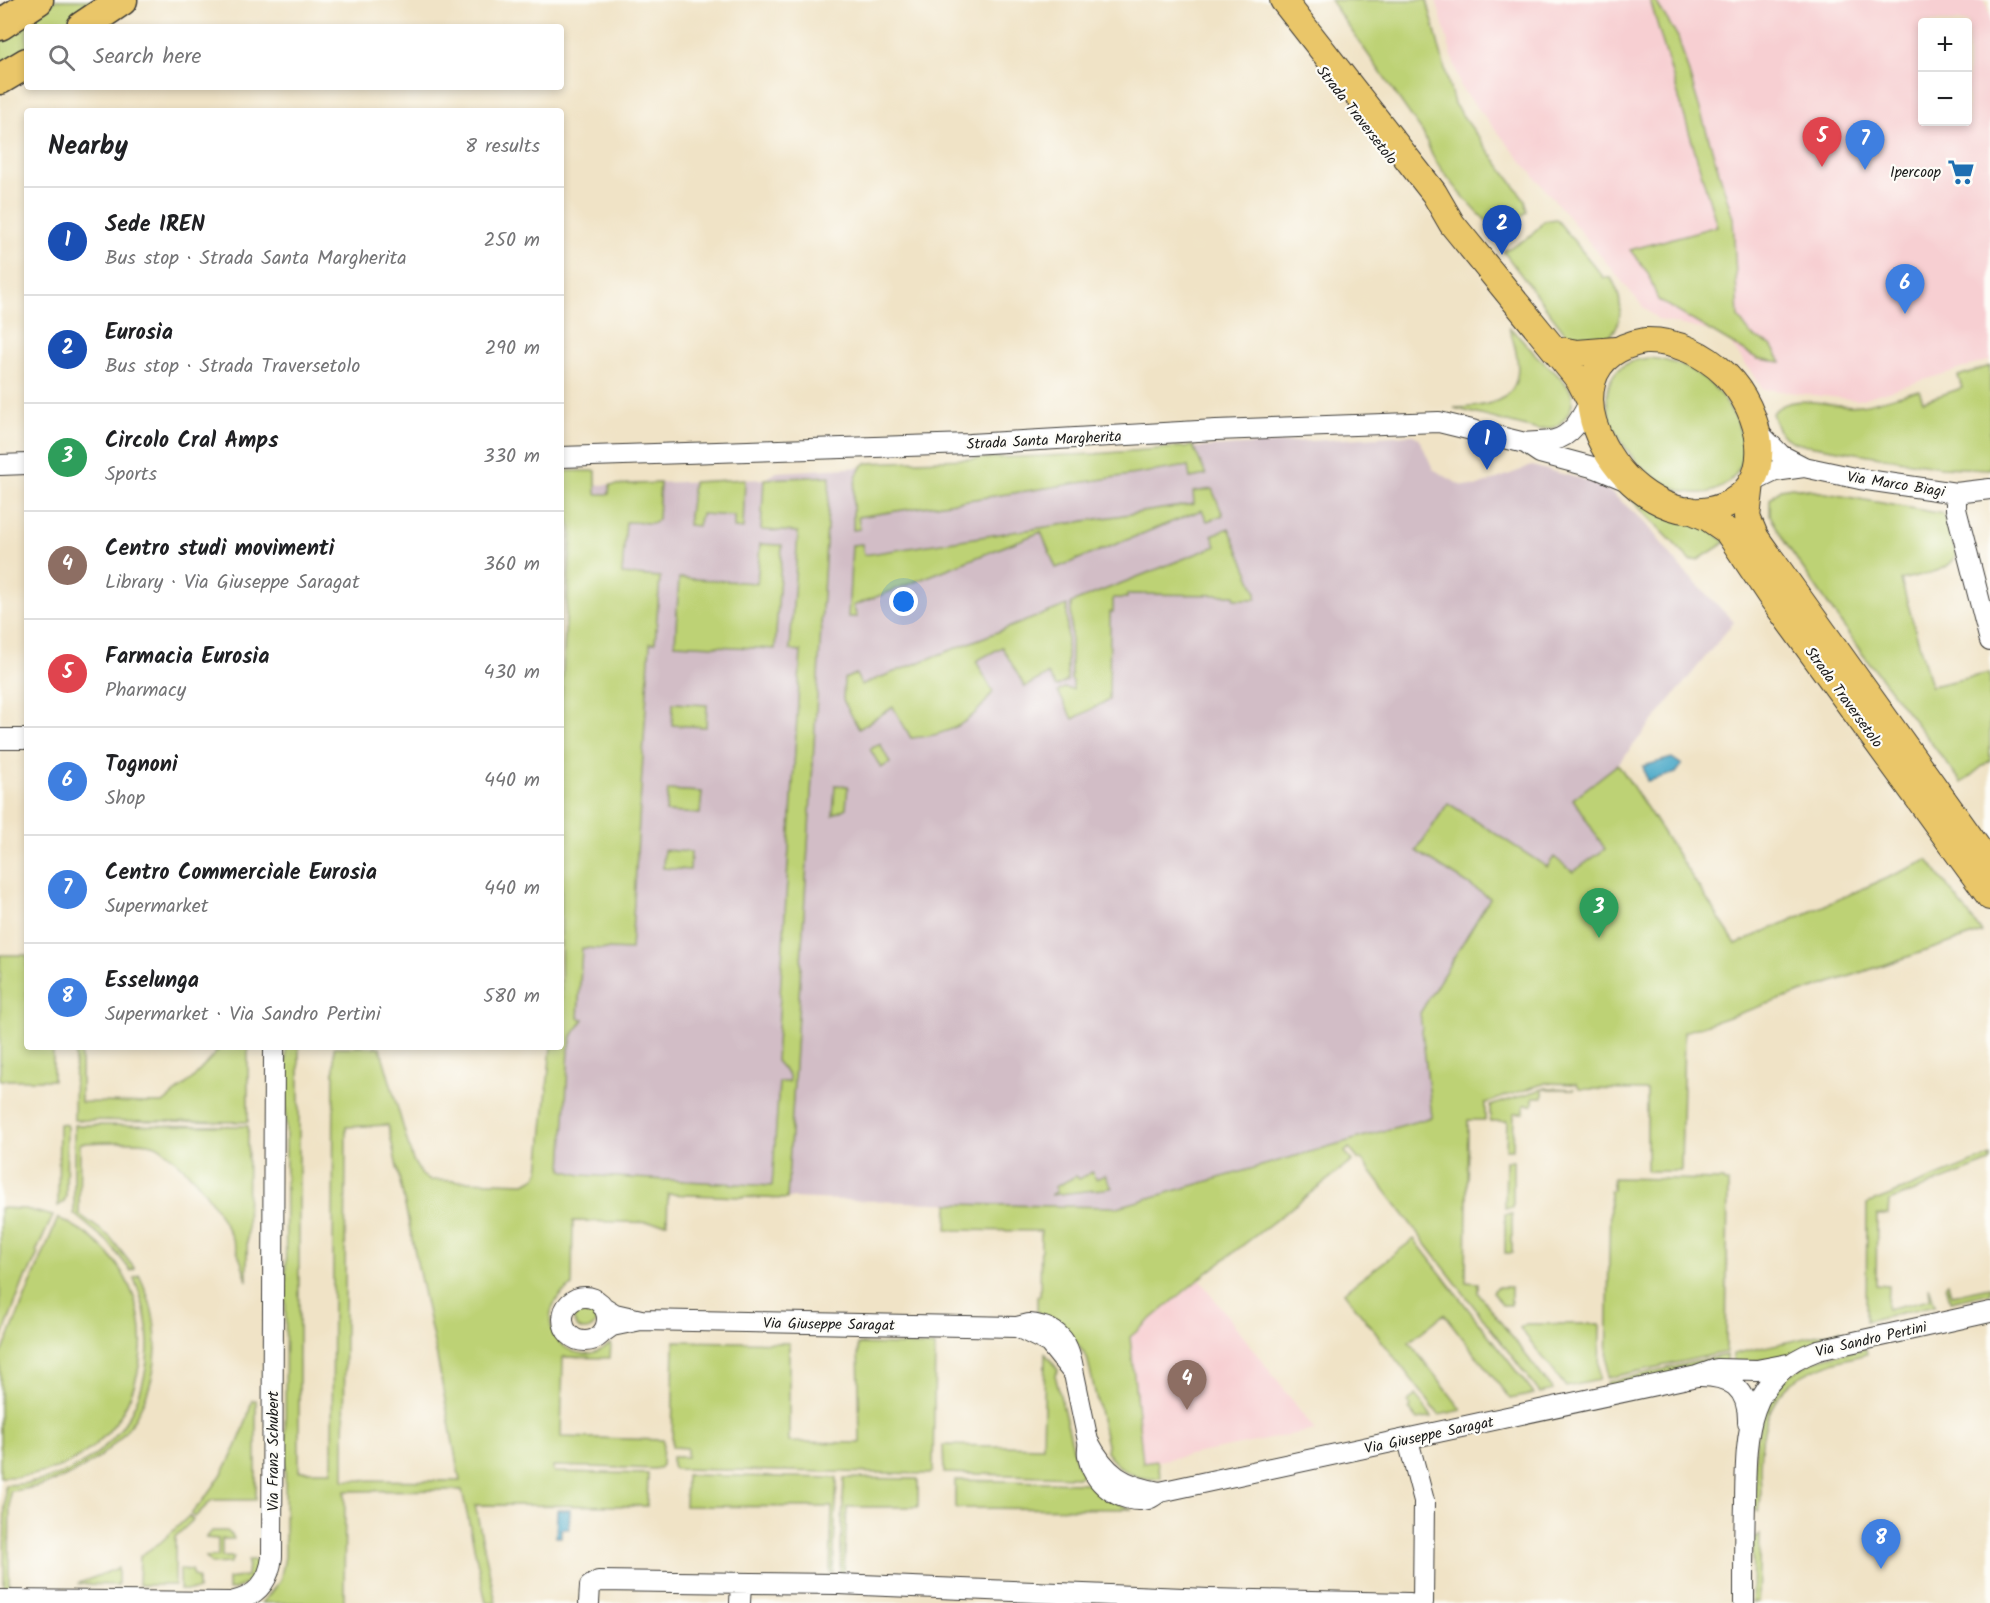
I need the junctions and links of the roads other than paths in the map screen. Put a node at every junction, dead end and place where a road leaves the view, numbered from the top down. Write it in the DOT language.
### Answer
graph roads {
  1 [pos="38,0"];
  2 [pos="122,0"];
  3 [pos="1267,0"];
  4 [pos="1283,0"];
  5 [pos="86,24"];
  6 [pos="0,26"];
  7 [pos="24,65"];
  8 [pos="0,80"];
  9 [pos="1452,224"];
  10 [pos="1555,349"];
  11 [pos="1616,350"];
  12 [pos="1590,401"];
  13 [pos="1758,432"];
  14 [pos="1525,443"];
  15 [pos="564,457"];
  16 [pos="0,465"];
  17 [pos="24,465"];
  18 [pos="1803,467"];
  19 [pos="1630,482"];
  20 [pos="1751,483"];
  21 [pos="1990,489"];
  22 [pos="1956,493"];
  23 [pos="1690,510"];
  24 [pos="1990,641"];
  25 [pos="0,738"];
  26 [pos="24,739"];
  27 [pos="1990,865"];
  28 [pos="1990,897"];
  29 [pos="274,1050"];
  30 [pos="602,1306"];
  31 [pos="1990,1312"];
  32 [pos="641,1320"];
  33 [pos="602,1333"];
  34 [pos="1798,1359"];
  35 [pos="1751,1371"];
  36 [pos="1697,1376"];
  37 [pos="1739,1390"];
  38 [pos="1764,1390"];
  39 [pos="1748,1428"];
  40 [pos="1408,1440"];
  41 [pos="741,1583"];
  42 [pos="0,1600"];
  43 [pos="590,1603"];
  44 [pos="740,1603"];
  45 [pos="1410,1603"];
  46 [pos="1423,1603"];
  47 [pos="1744,1603"];
  1 -- 6 [label="highway"];
  2 -- 5 [label="highway"];
  3 -- 9 [label="main road, Strada Traversetolo"];
  4 -- 9 [label="main road, Strada Traversetolo"];
  7 -- 8 [label="highway"];
  9 -- 10 [label="main road, Strada Traversetolo"];
  10 -- 11 [label="main road, Strada Traversetolo"];
  10 -- 12 [label="main road, Strada Traversetolo"];
  11 -- 12 [label="main road, Strada Traversetolo"];
  11 -- 13 [label="main road, Strada Traversetolo"];
  12 -- 14 [label="street, Strada Santa Margherita"];
  12 -- 19 [label="main road, Strada Traversetolo"];
  13 -- 18 [label="street, Via Marco Biagi"];
  13 -- 20 [label="main road, Strada Traversetolo"];
  14 -- 15 [label="street, Strada Santa Margherita"];
  14 -- 19 [label="street, Strada Santa Margherita"];
  16 -- 17 [label="street"];
  18 -- 20 [label="street, Via Marco Biagi"];
  18 -- 22 [label="street, Via Marco Biagi"];
  19 -- 23 [label="main road, Strada Traversetolo"];
  20 -- 23 [label="main road, Strada Traversetolo"];
  20 -- 27 [label="main road, Strada Traversetolo"];
  21 -- 22 [label="street, Via Marco Biagi"];
  22 -- 24 [label="street"];
  23 -- 28 [label="main road, Strada Traversetolo"];
  25 -- 26 [label="street"];
  29 -- 42 [label="street, Via Franz Schubert"];
  30 -- 32 [label="street, Via Giuseppe Saragat"];
  30 -- 33 [label="street"];
  30 -- 33 [label="street, Via Giuseppe Saragat"];
  31 -- 34 [label="street, Via Sandro Pertini"];
  32 -- 33 [label="street, Via Giuseppe Saragat"];
  32 -- 40 [label="street, Via Giuseppe Saragat"];
  34 -- 35 [label="street, Via Giuseppe Saragat"];
  34 -- 38 [label="street, Via Sandro Pertini"];
  35 -- 36 [label="street, Via Giuseppe Saragat"];
  35 -- 38 [label="street"];
  36 -- 37 [label="street, Via Giuseppe Saragat"];
  36 -- 40 [label="street, Via Giuseppe Saragat"];
  37 -- 38 [label="street, Via Giuseppe Saragat"];
  37 -- 39 [label="street"];
  38 -- 39 [label="street, Via Sandro Pertini"];
  39 -- 47 [label="street, Via Sandro Pertini"];
  40 -- 46 [label="street"];
  41 -- 43 [label="street"];
  41 -- 44 [label="street"];
  41 -- 45 [label="street"];
}
